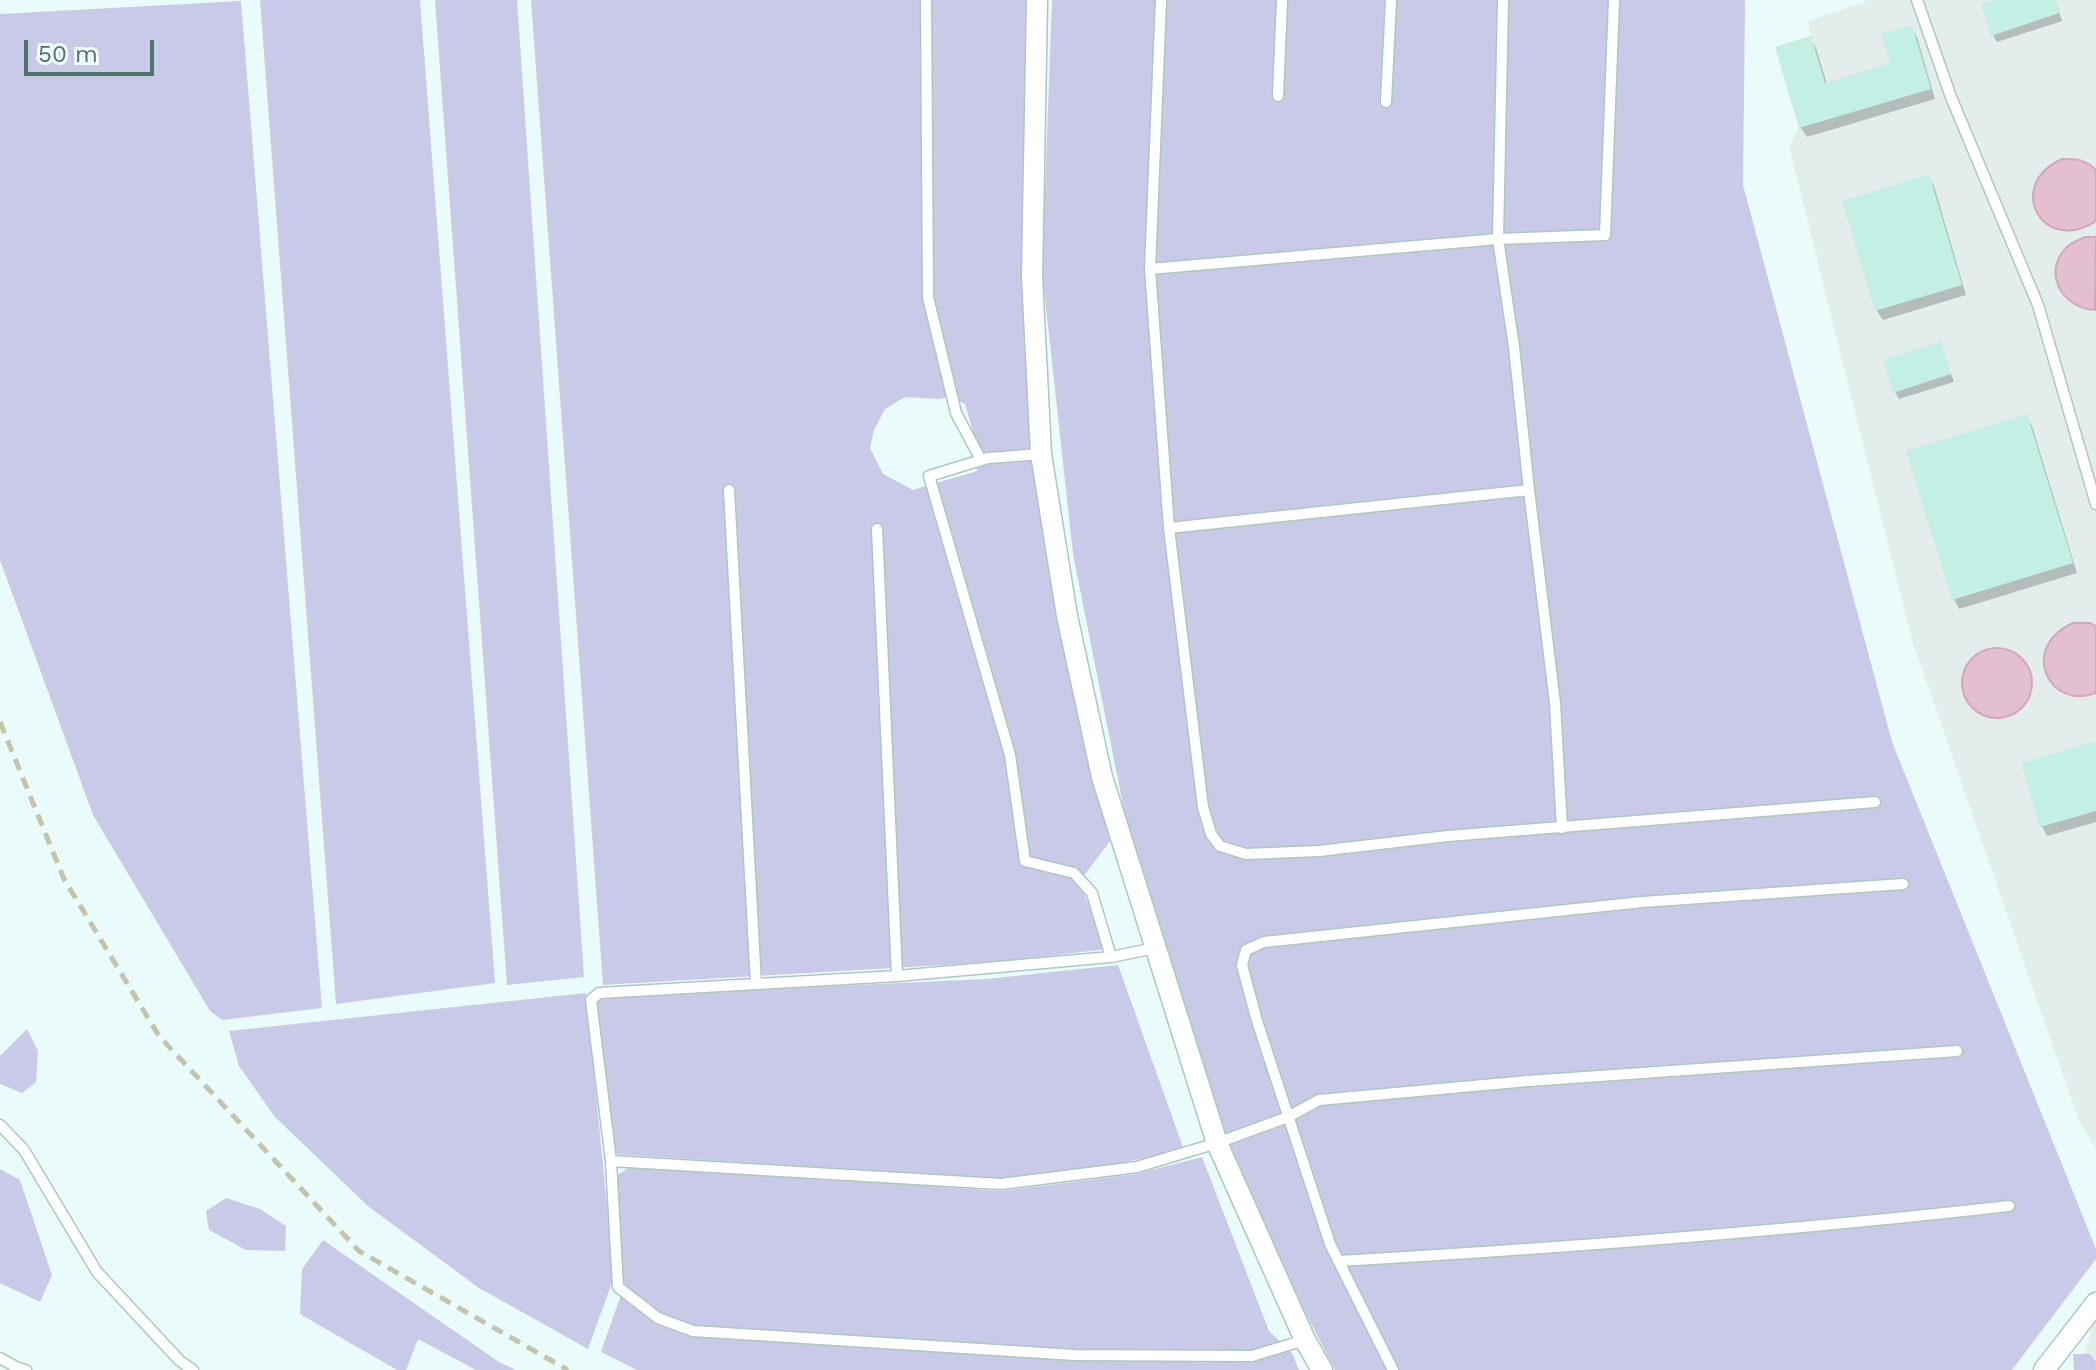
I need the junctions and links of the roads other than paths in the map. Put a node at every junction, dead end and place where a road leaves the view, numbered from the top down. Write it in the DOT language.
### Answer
graph roads {
  1 [pos="926,0"];
  2 [pos="1037,0"];
  3 [pos="1161,0"];
  4 [pos="1282,0"];
  5 [pos="1391,0"];
  6 [pos="1503,0"];
  7 [pos="1614,0"];
  8 [pos="1917,0"];
  9 [pos="1278,96"];
  10 [pos="1386,102"];
  11 [pos="1498,239"];
  12 [pos="1150,269"];
  13 [pos="1041,454"];
  14 [pos="981,460"];
  15 [pos="729,490"];
  16 [pos="1529,490"];
  17 [pos="2096,504"];
  18 [pos="1169,528"];
  19 [pos="877,529"];
  20 [pos="1875,802"];
  21 [pos="1562,828"];
  22 [pos="1903,884"];
  23 [pos="1155,948"];
  24 [pos="1111,957"];
  25 [pos="897,976"];
  26 [pos="756,984"];
  27 [pos="1957,1051"];
  28 [pos="1288,1117"];
  29 [pos="0,1125"];
  30 [pos="1217,1143"];
  31 [pos="611,1161"];
  32 [pos="2009,1206"];
  33 [pos="1339,1261"];
  34 [pos="2096,1303"];
  35 [pos="1305,1340"];
  36 [pos="0,1358"];
  37 [pos="26,1370"];
  38 [pos="193,1370"];
  39 [pos="1322,1370"];
  40 [pos="1393,1370"];
  41 [pos="2044,1370"];
  1 -- 14 [label="lane"];
  2 -- 13 [label="street"];
  3 -- 12 [label="lane"];
  4 -- 9 [label="lane"];
  5 -- 10 [label="lane"];
  6 -- 11 [label="lane"];
  7 -- 11 [label="lane"];
  8 -- 17 [label="lane"];
  11 -- 12 [label="lane"];
  11 -- 16 [label="lane"];
  12 -- 18 [label="lane"];
  13 -- 14 [label="lane"];
  13 -- 23 [label="street"];
  14 -- 24 [label="lane"];
  15 -- 26 [label="lane"];
  16 -- 18 [label="lane"];
  16 -- 21 [label="lane"];
  18 -- 21 [label="lane"];
  19 -- 25 [label="lane"];
  20 -- 21 [label="lane"];
  22 -- 28 [label="lane"];
  23 -- 24 [label="lane"];
  23 -- 30 [label="street"];
  24 -- 25 [label="lane"];
  25 -- 26 [label="lane"];
  26 -- 31 [label="lane"];
  27 -- 28 [label="lane"];
  28 -- 30 [label="lane"];
  28 -- 33 [label="lane"];
  29 -- 38 [label="lane"];
  30 -- 31 [label="lane"];
  30 -- 35 [label="street"];
  31 -- 35 [label="lane"];
  32 -- 33 [label="lane"];
  33 -- 40 [label="lane"];
  34 -- 41 [label="street"];
  35 -- 39 [label="street"];
  36 -- 37 [label="lane"];
}
